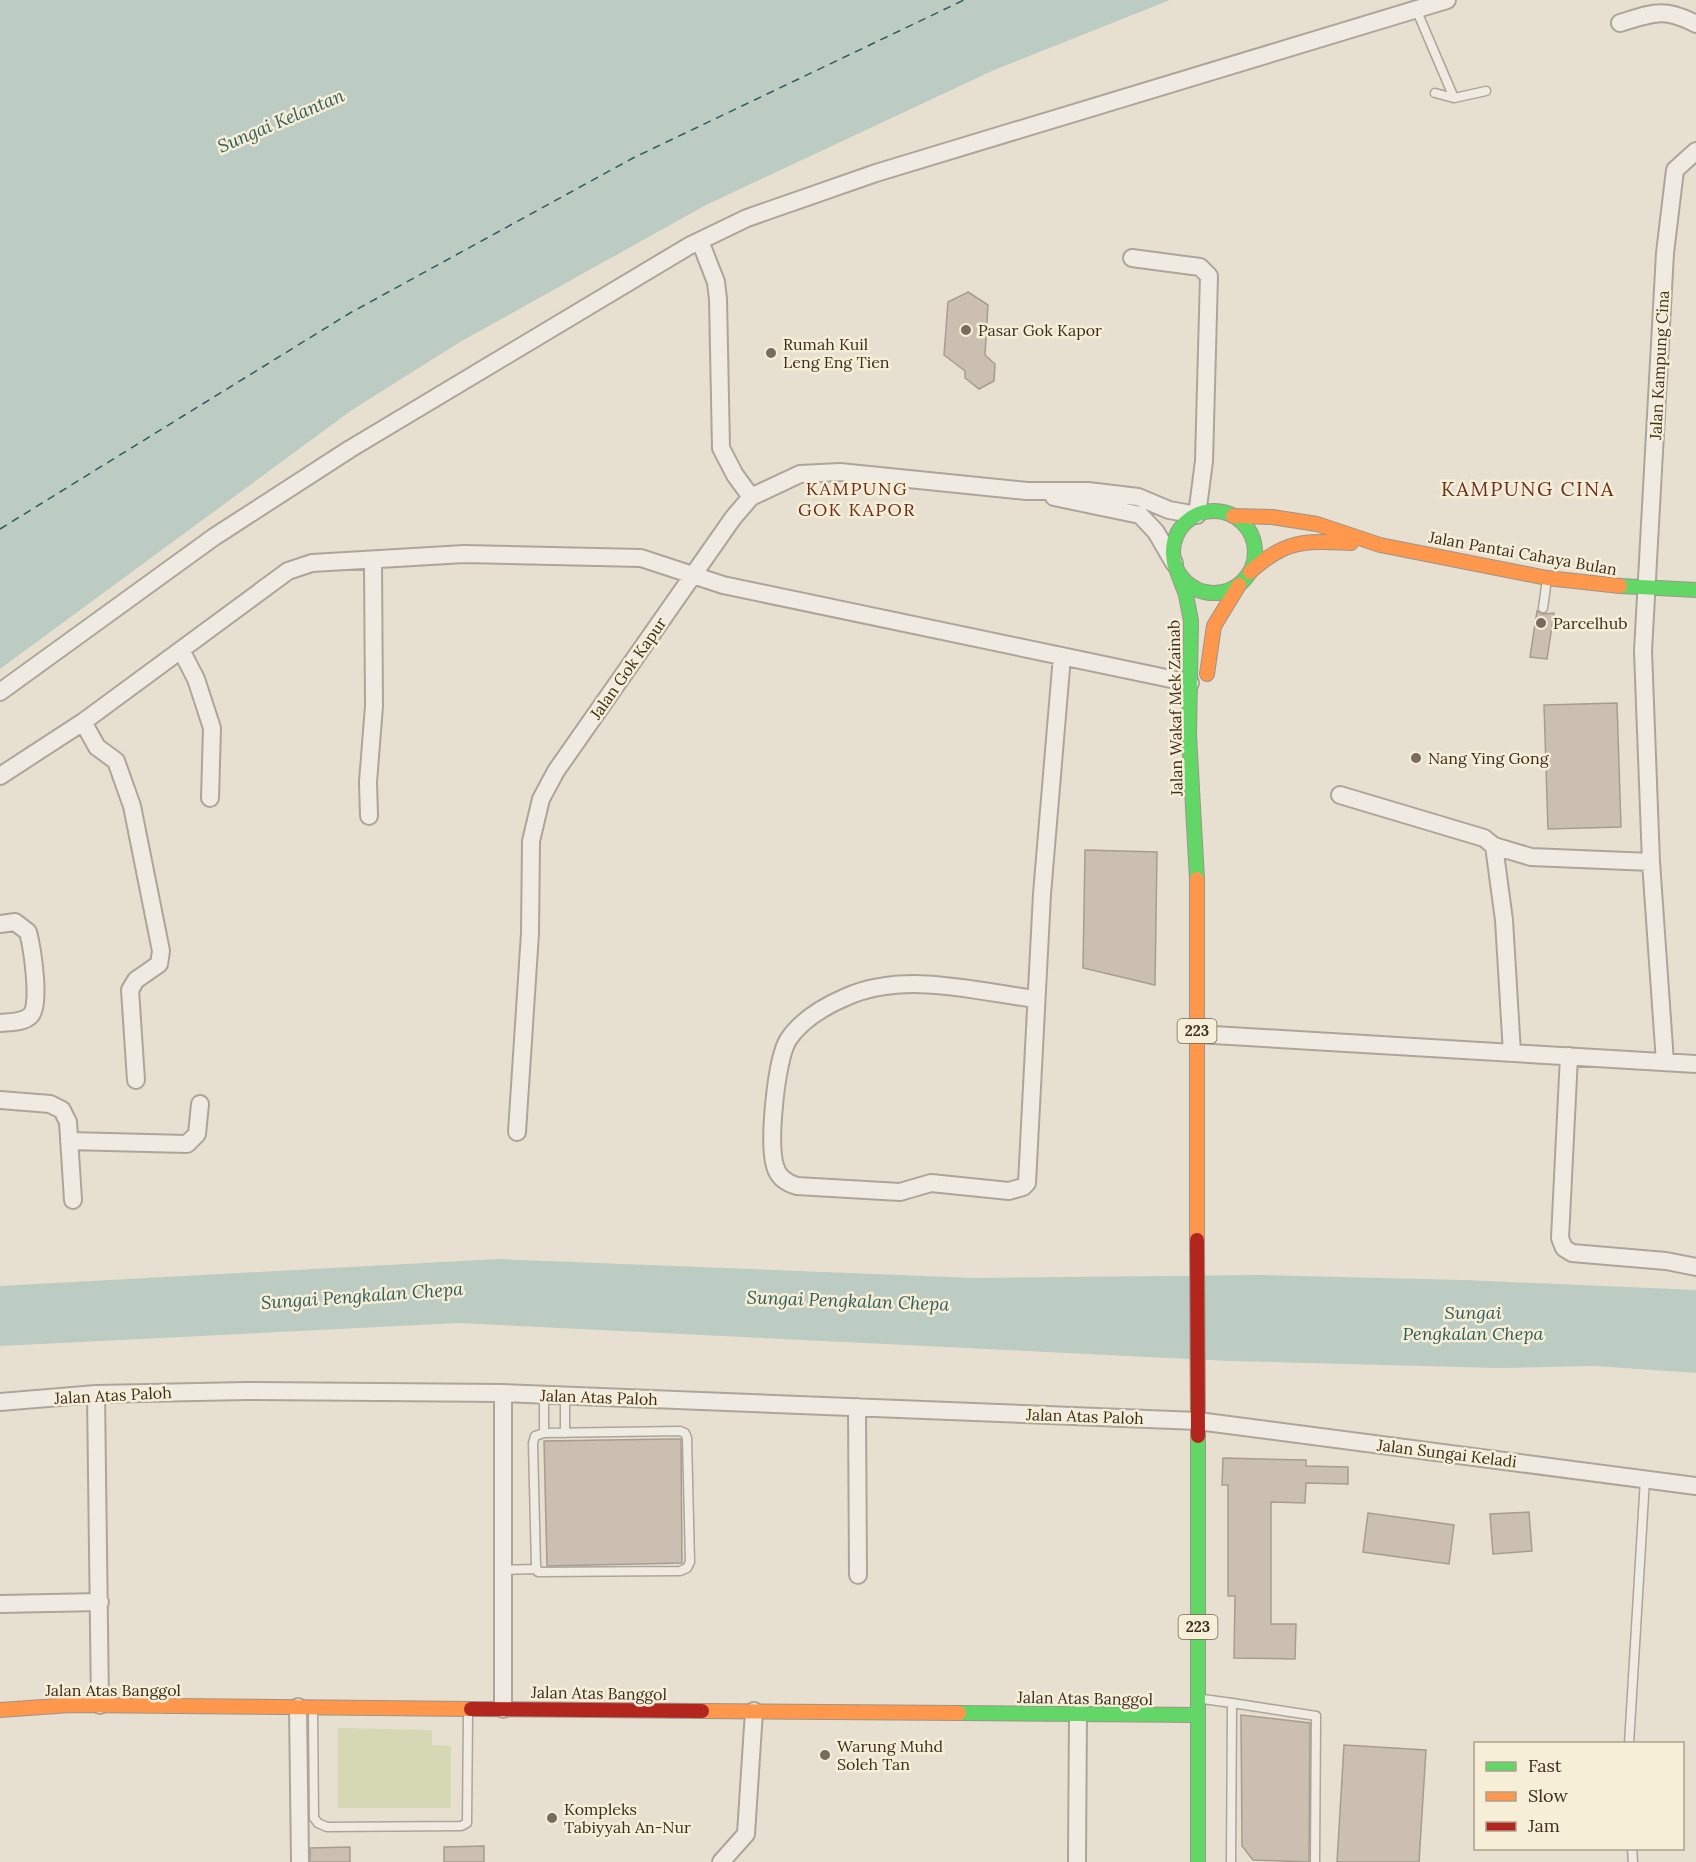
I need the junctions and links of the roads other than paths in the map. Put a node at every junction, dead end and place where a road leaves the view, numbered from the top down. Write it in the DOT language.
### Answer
graph roads {
  1 [pos="1447,0"];
  2 [pos="1416,9"];
  3 [pos="1620,23"];
  4 [pos="1696,24"];
  5 [pos="1486,91"];
  6 [pos="1435,93"];
  7 [pos="1454,98"];
  8 [pos="1696,151"];
  9 [pos="700,241"];
  10 [pos="1131,258"];
  11 [pos="1027,491"];
  12 [pos="751,497"];
  13 [pos="1197,515"];
  14 [pos="1233,516"];
  15 [pos="1380,545"];
  16 [pos="373,561"];
  17 [pos="1174,564"];
  18 [pos="1250,572"];
  19 [pos="692,575"];
  20 [pos="1547,578"];
  21 [pos="1239,585"];
  22 [pos="1646,589"];
  23 [pos="1696,590"];
  24 [pos="1544,608"];
  25 [pos="181,650"];
  26 [pos="1062,656"];
  27 [pos="1190,683"];
  28 [pos="1206,690"];
  29 [pos="0,692"];
  30 [pos="83,722"];
  31 [pos="1204,737"];
  32 [pos="0,776"];
  33 [pos="1340,795"];
  34 [pos="210,798"];
  35 [pos="369,816"];
  36 [pos="1494,846"];
  37 [pos="1197,855"];
  38 [pos="1651,862"];
  39 [pos="0,924"];
  40 [pos="1035,999"];
  41 [pos="0,1023"];
  42 [pos="1197,1034"];
  43 [pos="1512,1053"];
  44 [pos="1569,1056"];
  45 [pos="1665,1062"];
  46 [pos="1696,1064"];
  47 [pos="136,1080"];
  48 [pos="0,1100"];
  49 [pos="200,1104"];
  50 [pos="517,1132"];
  51 [pos="69,1141"];
  52 [pos="73,1200"];
  53 [pos="1696,1267"];
  54 [pos="503,1393"];
  55 [pos="96,1394"];
  56 [pos="544,1395"];
  57 [pos="565,1396"];
  58 [pos="0,1402"];
  59 [pos="856,1407"];
  60 [pos="1198,1421"];
  61 [pos="544,1433"];
  62 [pos="565,1433"];
  63 [pos="1645,1479"];
  64 [pos="1696,1486"];
  65 [pos="536,1569"];
  66 [pos="503,1570"];
  67 [pos="858,1575"];
  68 [pos="100,1602"];
  69 [pos="0,1604"];
  70 [pos="1198,1698"];
  71 [pos="1232,1703"];
  72 [pos="100,1705"];
  73 [pos="305,1707"];
  74 [pos="468,1708"];
  75 [pos="503,1709"];
  76 [pos="0,1710"];
  77 [pos="754,1711"];
  78 [pos="1078,1714"];
  79 [pos="1198,1715"];
  80 [pos="1629,1742"];
  81 [pos="300,1862"];
  82 [pos="721,1862"];
  83 [pos="1077,1862"];
  84 [pos="1198,1862"];
  85 [pos="1231,1862"];
  86 [pos="1315,1862"];
  1 -- 2 [label="street"];
  2 -- 7 [label="lane"];
  2 -- 9 [label="street"];
  3 -- 4 [label="street"];
  5 -- 7 [label="lane"];
  6 -- 7 [label="lane"];
  8 -- 22 [label="street, Jalan Kampung Cina"];
  9 -- 12 [label="street"];
  9 -- 29 [label="street"];
  10 -- 13 [label="street"];
  11 -- 12 [label="street, Jalan Gok Kapur"];
  11 -- 13 [label="street, Jalan Gok Kapur"];
  11 -- 17 [label="street, Jalan Gok Kapur"];
  12 -- 19 [label="street, Jalan Gok Kapur"];
  13 -- 14 [label="main road"];
  13 -- 17 [label="main road, 223"];
  14 -- 15 [label="main road, Jalan Pantai Cahaya Bulan"];
  14 -- 18 [label="main road"];
  15 -- 18 [label="main road, Jalan Pantai Cahaya Bulan"];
  15 -- 20 [label="main road, Jalan Pantai Cahaya Bulan"];
  16 -- 19 [label="street"];
  16 -- 25 [label="street"];
  16 -- 35 [label="street"];
  17 -- 21 [label="main road"];
  17 -- 27 [label="main road, Jalan Wakaf Mek Zainab / 223"];
  18 -- 21 [label="main road"];
  19 -- 26 [label="street"];
  19 -- 50 [label="street, Jalan Gok Kapur"];
  20 -- 22 [label="main road, Jalan Pantai Cahaya Bulan"];
  20 -- 24 [label="lane"];
  21 -- 28 [label="main road, Jalan Wakaf Mek Zainab"];
  22 -- 23 [label="main road, Jalan Pantai Cahaya Bulan"];
  22 -- 38 [label="street, Jalan Kampung Cina"];
  25 -- 30 [label="street"];
  25 -- 34 [label="street"];
  26 -- 27 [label="street"];
  26 -- 40 [label="street"];
  27 -- 37 [label="main road, Jalan Wakaf Mek Zainab / 223"];
  30 -- 32 [label="street"];
  30 -- 47 [label="street"];
  31 -- 37 [label="main road, Jalan Wakaf Mek Zainab / 223"];
  33 -- 36 [label="street"];
  36 -- 38 [label="street"];
  36 -- 43 [label="street"];
  37 -- 42 [label="main road, Jalan Wakaf Mek Zainab / 223"];
  38 -- 45 [label="street, Jalan Kampung Cina"];
  39 -- 41 [label="street"];
  40 -- 40 [label="street"];
  42 -- 43 [label="street"];
  42 -- 60 [label="main road, Jalan Wakaf Mek Zainab / 223"];
  43 -- 44 [label="street"];
  44 -- 45 [label="street"];
  44 -- 53 [label="street"];
  45 -- 46 [label="street"];
  48 -- 51 [label="street"];
  49 -- 51 [label="street"];
  51 -- 52 [label="street"];
  54 -- 55 [label="street, Jalan Atas Paloh"];
  54 -- 56 [label="street, Jalan Atas Paloh"];
  54 -- 66 [label="street"];
  55 -- 58 [label="street, Jalan Atas Paloh"];
  55 -- 68 [label="street"];
  56 -- 57 [label="street, Jalan Atas Paloh"];
  56 -- 61 [label="lane"];
  57 -- 59 [label="street, Jalan Atas Paloh"];
  57 -- 62 [label="lane"];
  59 -- 60 [label="street, Jalan Atas Paloh"];
  59 -- 67 [label="street"];
  60 -- 63 [label="street, Jalan Sungai Keladi"];
  60 -- 70 [label="main road, 223"];
  61 -- 62 [label="lane"];
  61 -- 65 [label="lane"];
  62 -- 65 [label="lane"];
  63 -- 64 [label="street, Jalan Sungai Keladi"];
  63 -- 80 [label="lane"];
  65 -- 66 [label="lane"];
  66 -- 75 [label="street"];
  68 -- 69 [label="street"];
  68 -- 72 [label="street"];
  70 -- 71 [label="lane"];
  70 -- 79 [label="main road, 223"];
  71 -- 85 [label="lane"];
  71 -- 86 [label="lane"];
  72 -- 73 [label="main road, Jalan Atas Banggol"];
  72 -- 76 [label="main road, Jalan Atas Banggol"];
  73 -- 74 [label="main road, Jalan Atas Banggol"];
  73 -- 74 [label="lane"];
  73 -- 81 [label="street"];
  74 -- 75 [label="main road, Jalan Atas Banggol"];
  75 -- 77 [label="main road, Jalan Atas Banggol"];
  77 -- 78 [label="main road, Jalan Atas Banggol"];
  77 -- 82 [label="street"];
  78 -- 79 [label="main road, Jalan Atas Banggol"];
  78 -- 83 [label="street"];
  79 -- 84 [label="main road, 223"];
}
